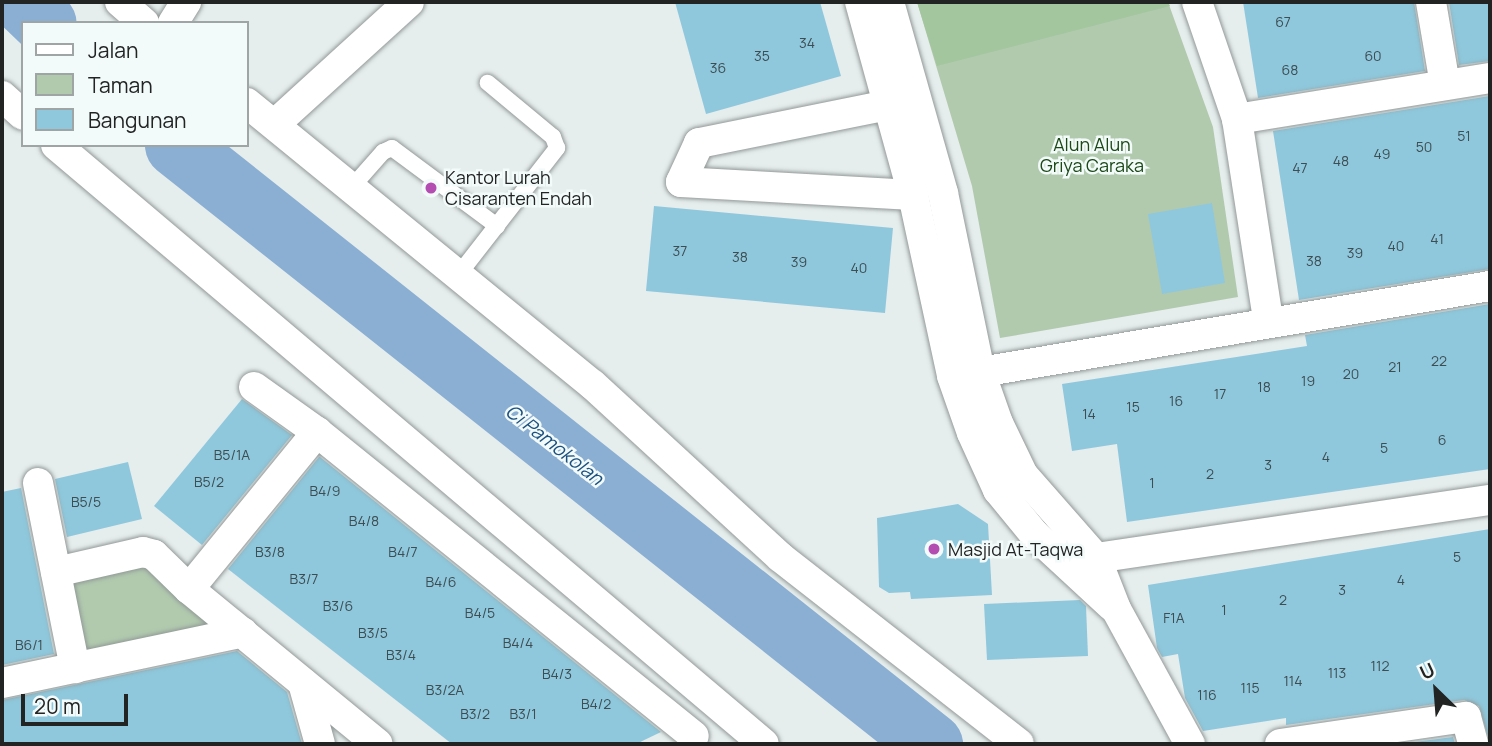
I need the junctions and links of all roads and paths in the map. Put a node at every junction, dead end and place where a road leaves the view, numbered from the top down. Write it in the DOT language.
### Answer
graph roads {
  1 [pos="120,2"];
  2 [pos="186,2"];
  3 [pos="410,2"];
  4 [pos="860,2"];
  5 [pos="889,2"];
  6 [pos="1196,2"];
  7 [pos="1431,2"];
  8 [pos="142,21"];
  9 [pos="174,21"];
  10 [pos="1490,78"];
  11 [pos="488,83"];
  12 [pos="1445,85"];
  13 [pos="2,96"];
  14 [pos="248,104"];
  15 [pos="888,105"];
  16 [pos="21,113"];
  17 [pos="1237,119"];
  18 [pos="275,124"];
  19 [pos="58,147"];
  20 [pos="352,187"];
  21 [pos="913,195"];
  22 [pos="497,226"];
  23 [pos="459,274"];
  24 [pos="1490,286"];
  25 [pos="1268,320"];
  26 [pos="966,374"];
  27 [pos="254,387"];
  28 [pos="317,432"];
  29 [pos="38,483"];
  30 [pos="1490,500"];
  31 [pos="1085,565"];
  32 [pos="56,572"];
  33 [pos="189,589"];
  34 [pos="243,632"];
  35 [pos="75,668"];
  36 [pos="2,683"];
  37 [pos="303,683"];
  38 [pos="691,742"];
  39 [pos="320,744"];
  40 [pos="379,744"];
  41 [pos="764,744"];
  42 [pos="1019,744"];
  43 [pos="1190,744"];
  44 [pos="1280,744"];
  45 [pos="1473,744"];
  1 -- 8 [label="street"];
  2 -- 9 [label="street"];
  3 -- 18 [label="street"];
  4 -- 15 [label="street"];
  5 -- 26 [label="street"];
  6 -- 17 [label="street"];
  7 -- 12 [label="street"];
  10 -- 12 [label="street"];
  11 -- 22 [label="lane"];
  12 -- 17 [label="street"];
  13 -- 16 [label="street"];
  14 -- 18 [label="street"];
  15 -- 21 [label="street"];
  15 -- 21 [label="street"];
  17 -- 25 [label="street"];
  18 -- 20 [label="street"];
  19 -- 41 [label="street"];
  20 -- 22 [label="lane"];
  20 -- 23 [label="street"];
  21 -- 26 [label="street"];
  22 -- 23 [label="lane"];
  23 -- 42 [label="street"];
  24 -- 25 [label="street"];
  25 -- 26 [label="street"];
  26 -- 31 [label="street"];
  27 -- 28 [label="street"];
  28 -- 33 [label="street"];
  28 -- 38 [label="street"];
  29 -- 32 [label="street"];
  30 -- 31 [label="street"];
  31 -- 43 [label="street"];
  32 -- 33 [label="street"];
  32 -- 35 [label="street"];
  33 -- 34 [label="street"];
  34 -- 35 [label="street"];
  34 -- 37 [label="street"];
  35 -- 36 [label="street"];
  37 -- 39 [label="street"];
  37 -- 40 [label="street"];
  44 -- 45 [label="street"];
}
